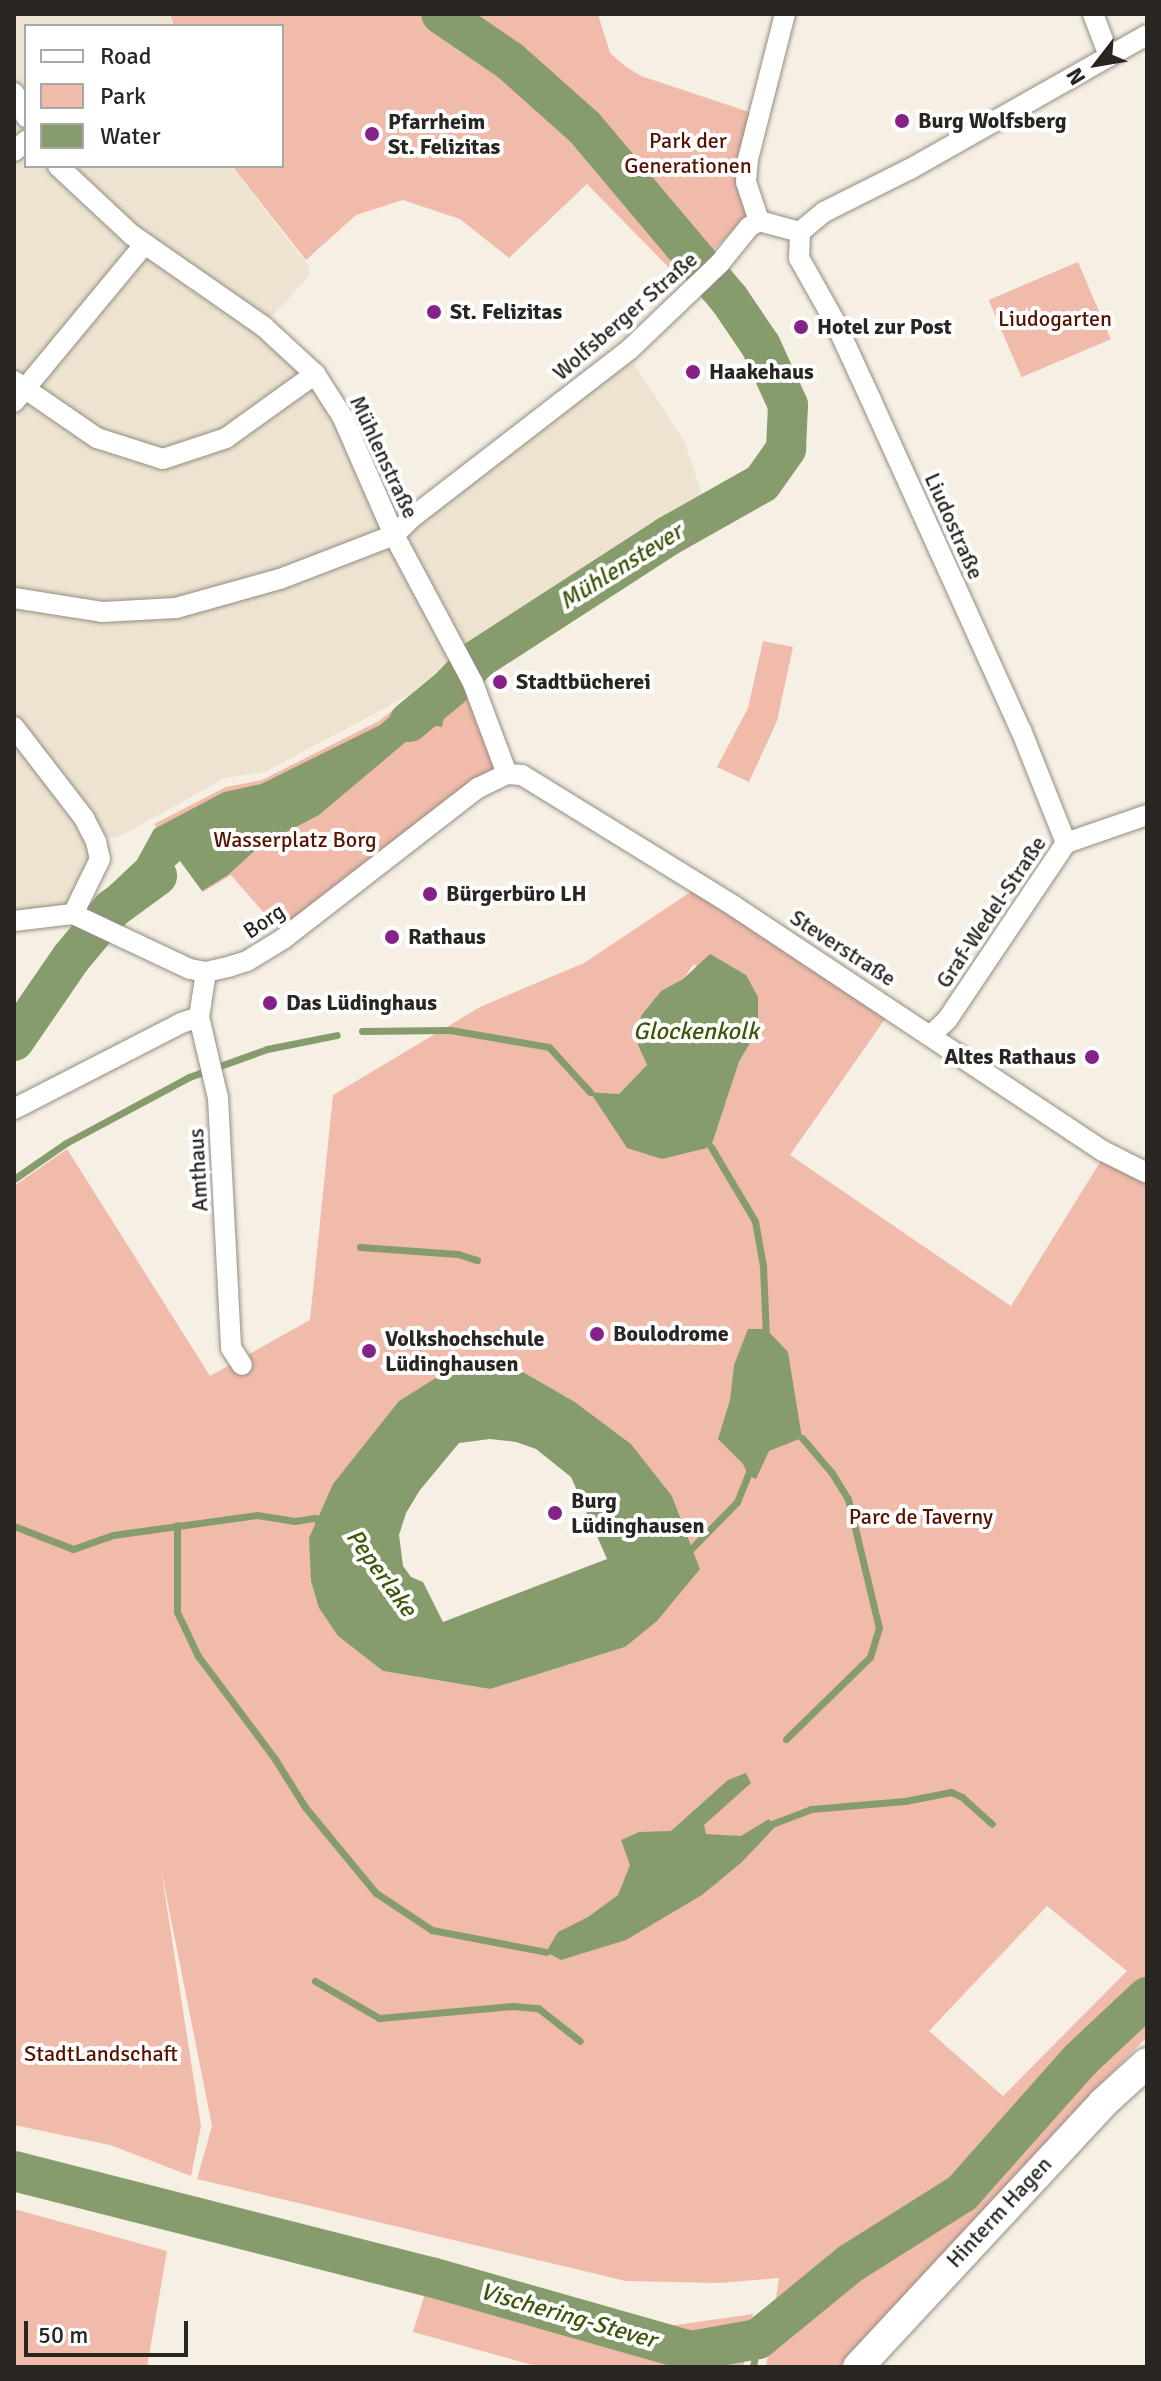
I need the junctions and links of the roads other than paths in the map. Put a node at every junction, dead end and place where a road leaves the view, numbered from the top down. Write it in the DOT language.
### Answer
graph roads {
  1 [pos="785,14"];
  2 [pos="1093,14"];
  3 [pos="1147,35"];
  4 [pos="1109,56"];
  5 [pos="14,93"];
  6 [pos="24,113"];
  7 [pos="60,168"];
  8 [pos="759,221"];
  9 [pos="800,232"];
  10 [pos="144,245"];
  11 [pos="315,374"];
  12 [pos="17,391"];
  13 [pos="394,535"];
  14 [pos="14,598"];
  15 [pos="14,727"];
  16 [pos="507,774"];
  17 [pos="1147,815"];
  18 [pos="1066,843"];
  19 [pos="76,915"];
  20 [pos="14,921"];
  21 [pos="206,972"];
  22 [pos="199,1017"];
  23 [pos="931,1035"];
  24 [pos="14,1109"];
  25 [pos="1147,1173"];
  26 [pos="242,1365"];
  27 [pos="1147,2063"];
  28 [pos="858,2367"];
  1 -- 8 [label="street"];
  2 -- 4 [label="street"];
  3 -- 4 [label="street"];
  4 -- 9 [label="street"];
  5 -- 6 [label="street"];
  7 -- 10 [label="street, Mühlenstraße"];
  8 -- 9 [label="street"];
  8 -- 13 [label="street, Wolfsberger Straße"];
  9 -- 18 [label="street, Liudostraße"];
  10 -- 11 [label="street, Mühlenstraße"];
  10 -- 12 [label="street"];
  11 -- 12 [label="street"];
  11 -- 13 [label="street, Mühlenstraße"];
  13 -- 14 [label="street"];
  13 -- 16 [label="street, Mühlenstraße"];
  15 -- 19 [label="street"];
  16 -- 21 [label="street, Borg"];
  16 -- 23 [label="street, Steverstraße"];
  17 -- 18 [label="street, Graf-Wedel-Straße"];
  18 -- 23 [label="street, Graf-Wedel-Straße"];
  19 -- 20 [label="street"];
  19 -- 21 [label="street"];
  21 -- 22 [label="street, Amthaus"];
  22 -- 24 [label="street"];
  22 -- 26 [label="street, Amthaus"];
  23 -- 25 [label="street, Steverstraße"];
  27 -- 28 [label="street, Hinterm Hagen"];
}
